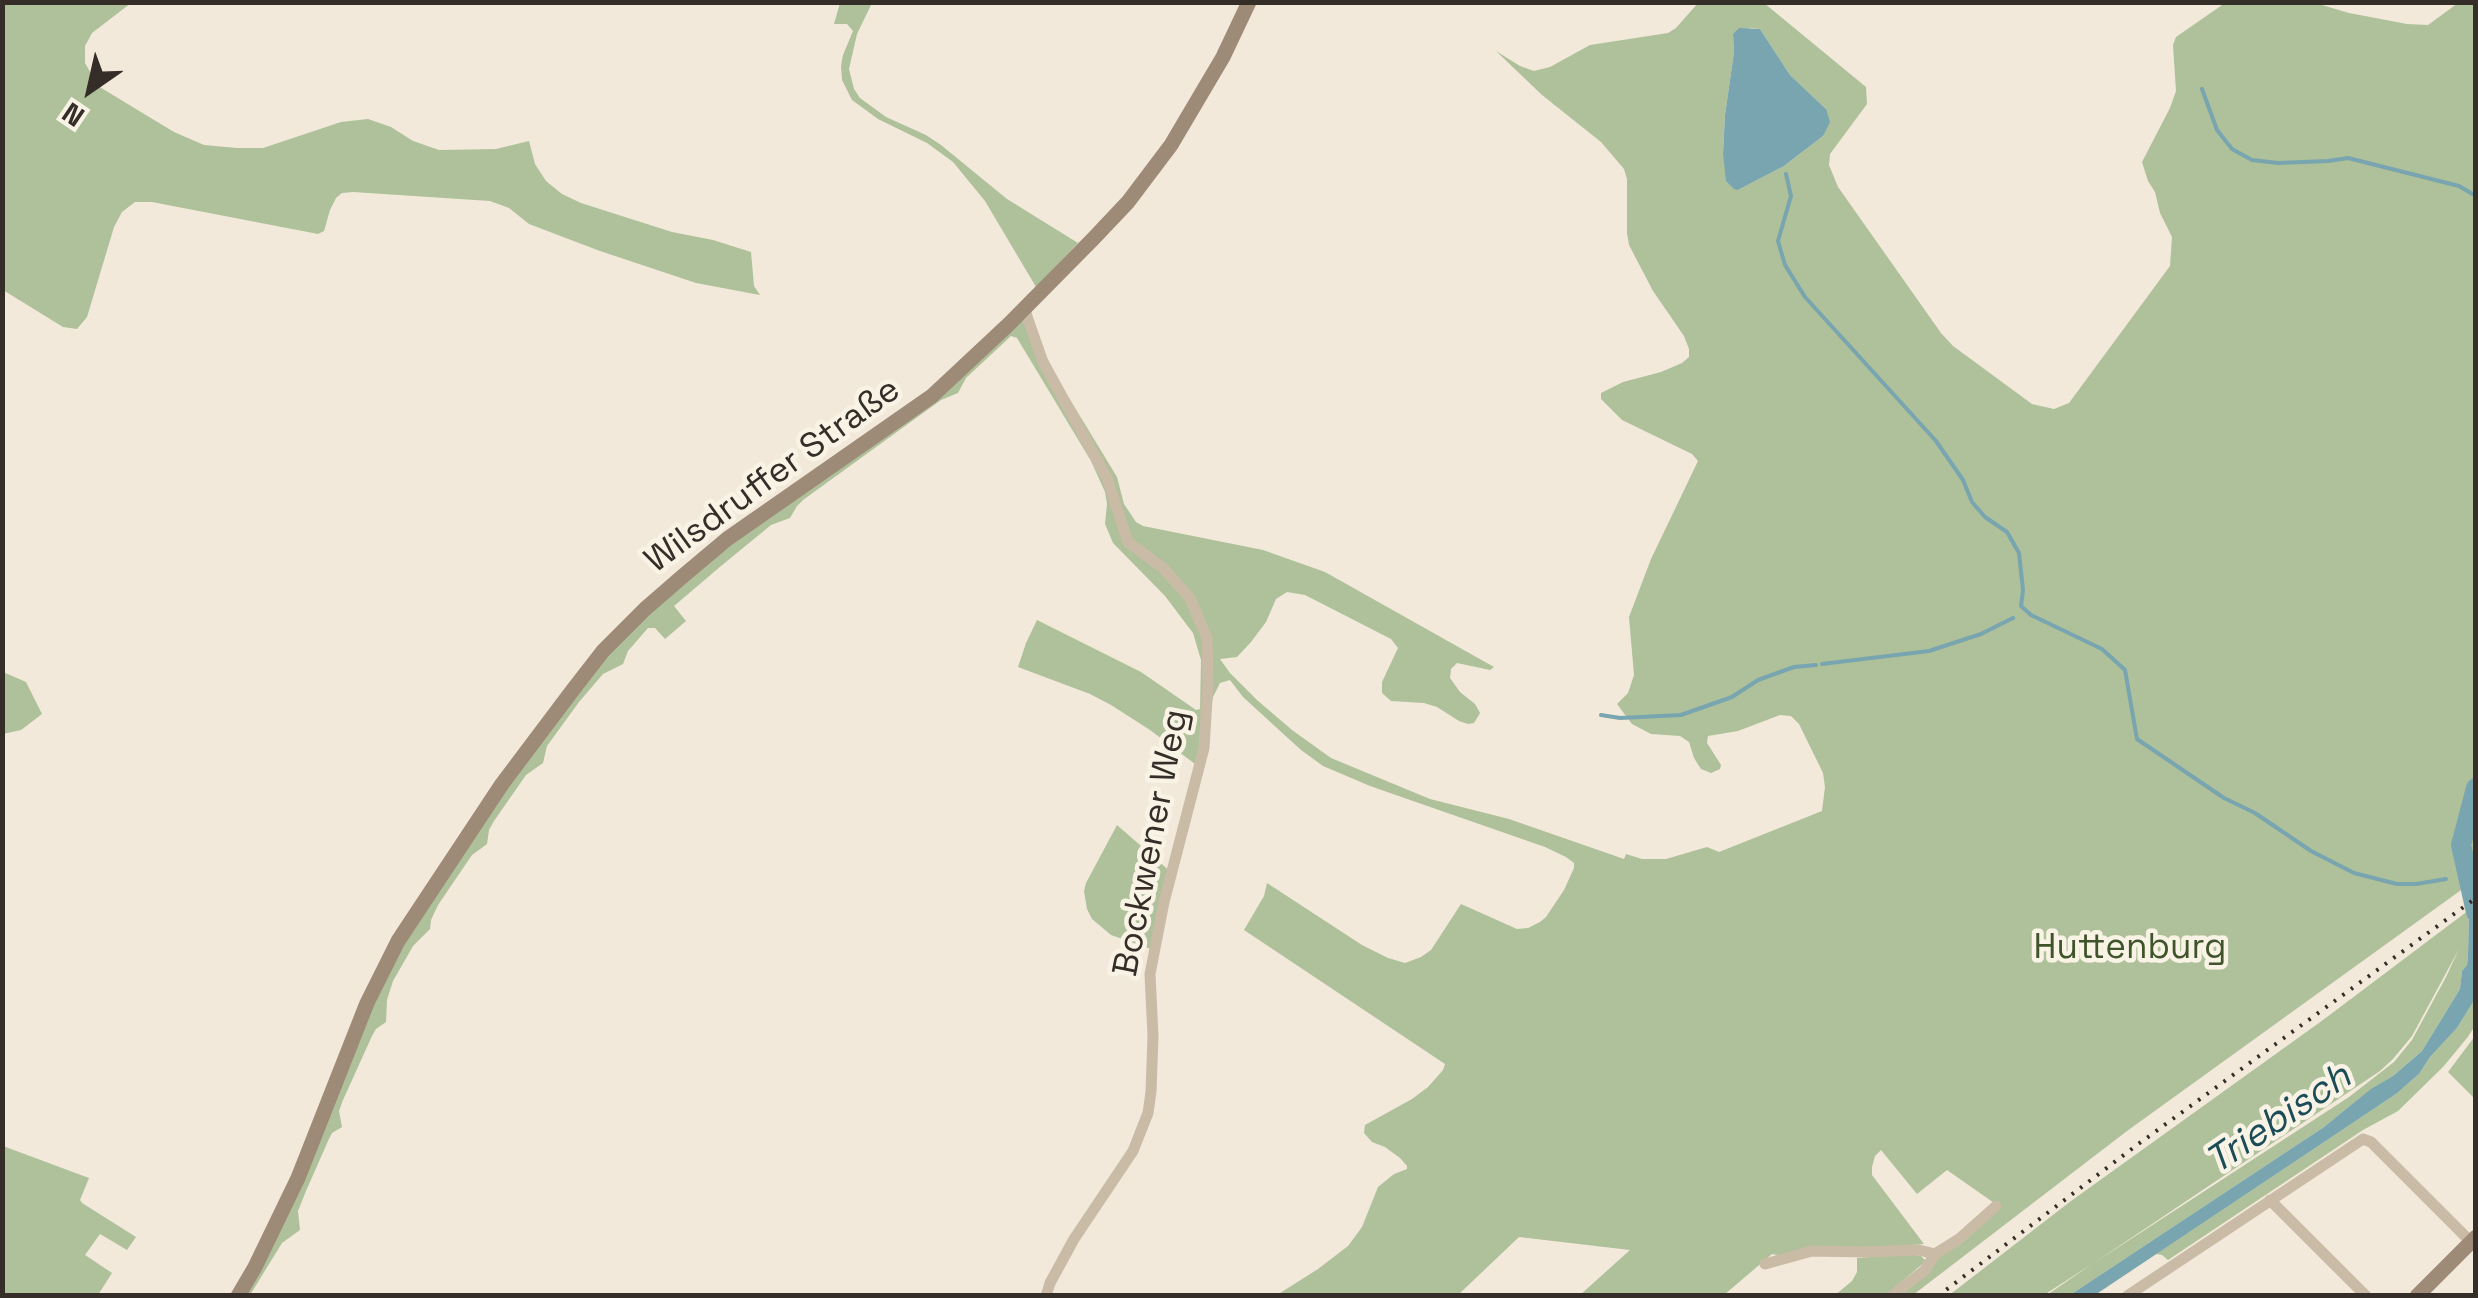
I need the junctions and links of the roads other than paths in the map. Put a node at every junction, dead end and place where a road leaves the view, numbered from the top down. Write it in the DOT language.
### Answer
graph roads {
  1 [pos="1249,2"];
  2 [pos="1024,308"];
  3 [pos="2270,1200"];
  4 [pos="1996,1206"];
  5 [pos="2474,1240"];
  6 [pos="1936,1254"];
  7 [pos="1765,1264"];
  8 [pos="238,1296"];
  9 [pos="1046,1296"];
  10 [pos="1892,1296"];
  11 [pos="2127,1296"];
  12 [pos="2366,1296"];
  13 [pos="2418,1296"];
  1 -- 2 [label="main road, Wilsdruffer Straße"];
  2 -- 8 [label="main road, Wilsdruffer Straße"];
  2 -- 9 [label="street, Bockwener Weg"];
  3 -- 5 [label="street"];
  3 -- 11 [label="street"];
  3 -- 12 [label="street"];
  4 -- 6 [label="street"];
  5 -- 13 [label="main road"];
  6 -- 7 [label="street"];
  6 -- 10 [label="street"];
}
